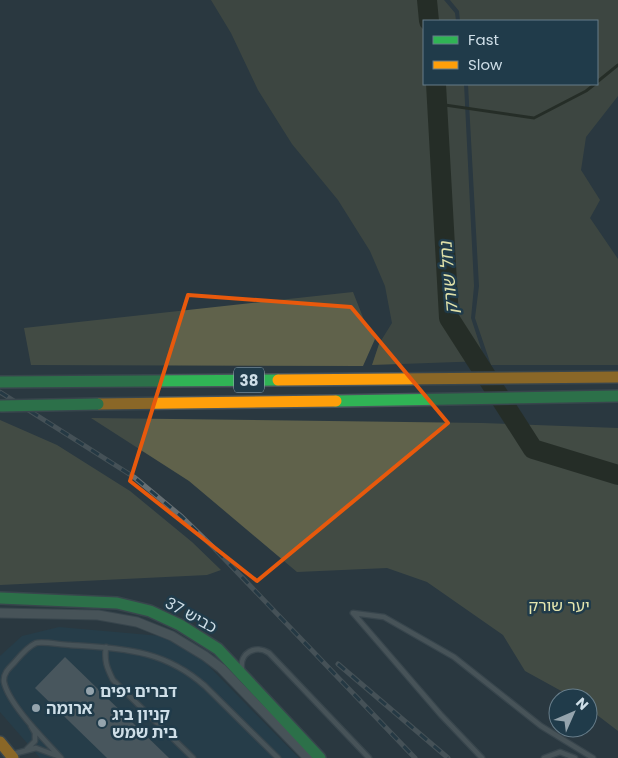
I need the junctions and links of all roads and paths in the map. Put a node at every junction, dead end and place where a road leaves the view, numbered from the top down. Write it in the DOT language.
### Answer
graph roads {
  1 [pos="618,376"];
  2 [pos="0,382"];
  3 [pos="618,396"];
  4 [pos="0,406"];
  5 [pos="0,598"];
  6 [pos="0,613"];
  7 [pos="106,647"];
  8 [pos="243,676"];
  9 [pos="28,721"];
  10 [pos="0,742"];
  11 [pos="26,750"];
  12 [pos="12,756"];
  13 [pos="60,757"];
  14 [pos="194,758"];
  15 [pos="278,758"];
  16 [pos="308,758"];
  17 [pos="320,758"];
  18 [pos="369,758"];
  19 [pos="482,758"];
  20 [pos="544,758"];
  21 [pos="575,758"];
  22 [pos="593,758"];
  1 -- 2 [label="main road, 38"];
  3 -- 4 [label="main road, 38, bridge"];
  5 -- 8 [label="main road, כביש 37"];
  6 -- 16 [label="street, כביש 37"];
  7 -- 9 [label="lane"];
  7 -- 14 [label="lane"];
  7 -- 15 [label="lane"];
  8 -- 17 [label="main road, כביש 37"];
  8 -- 18 [label="lane"];
  9 -- 11 [label="lane"];
  9 -- 13 [label="lane"];
  10 -- 12 [label="main road"];
  11 -- 12 [label="lane"];
  11 -- 13 [label="lane"];
  19 -- 22 [label="lane"];
  20 -- 21 [label="lane"];
}
